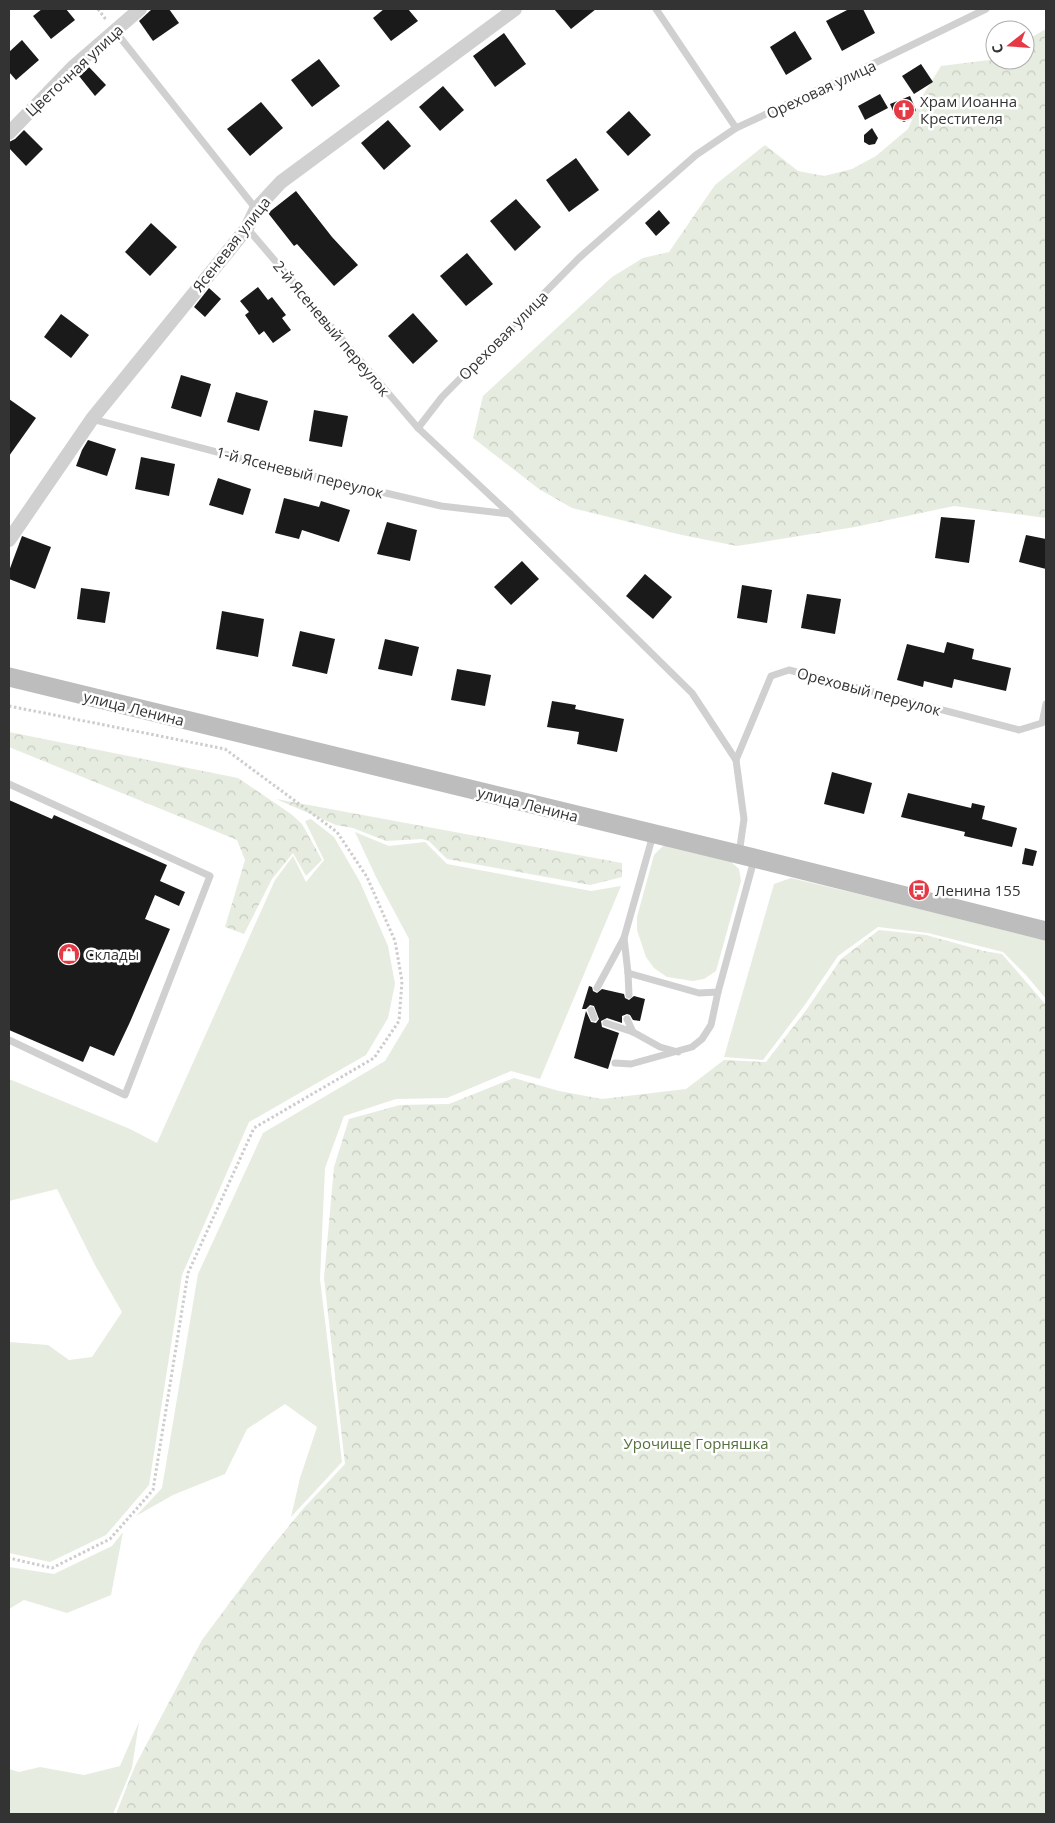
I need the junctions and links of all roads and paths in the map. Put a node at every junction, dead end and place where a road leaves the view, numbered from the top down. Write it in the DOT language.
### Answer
graph roads {
  1 [pos="140,9"];
  2 [pos="515,9"];
  3 [pos="656,9"];
  4 [pos="986,9"];
  5 [pos="115,31"];
  6 [pos="736,128"];
  7 [pos="9,133"];
  8 [pos="256,210"];
  9 [pos="247,228"];
  10 [pos="92,419"];
  11 [pos="418,428"];
  12 [pos="510,514"];
  13 [pos="9,540"];
  14 [pos="9,677"];
  15 [pos="1046,704"];
  16 [pos="9,706"];
  17 [pos="736,760"];
  18 [pos="9,784"];
  19 [pos="653,834"];
  20 [pos="746,856"];
  21 [pos="1046,931"];
  22 [pos="624,938"];
  23 [pos="628,973"];
  24 [pos="597,988"];
  25 [pos="718,992"];
  26 [pos="629,995"];
  27 [pos="591,1010"];
  28 [pos="594,1018"];
  29 [pos="628,1018"];
  30 [pos="606,1023"];
  31 [pos="633,1032"];
  32 [pos="9,1040"];
  33 [pos="678,1052"];
  34 [pos="615,1063"];
  35 [pos="9,1558"];
  1 -- 5 [label="street, Цветочная улица"];
  2 -- 8 [label="street, Ясеневая улица"];
  3 -- 6 [label="lane"];
  4 -- 6 [label="lane, Ореховая улица"];
  5 -- 7 [label="street, Цветочная улица"];
  5 -- 8 [label="lane"];
  6 -- 11 [label="lane, Ореховая улица"];
  8 -- 9 [label="street, Ясеневая улица"];
  9 -- 10 [label="street, Ясеневая улица"];
  9 -- 11 [label="lane, 2-й Ясеневый переулок"];
  10 -- 12 [label="lane, 1-й Ясеневый переулок"];
  10 -- 13 [label="street, Ясеневая улица"];
  11 -- 12 [label="lane"];
  12 -- 17 [label="lane"];
  14 -- 19 [label="main road, улица Ленина"];
  15 -- 17 [label="lane, Ореховый переулок"];
  16 -- 35 [label="path"];
  17 -- 20 [label="lane"];
  18 -- 32 [label="lane"];
  19 -- 20 [label="main road, улица Ленина"];
  19 -- 22 [label="lane"];
  20 -- 21 [label="main road, улица Ленина"];
  20 -- 25 [label="lane"];
  22 -- 23 [label="lane"];
  22 -- 24 [label="lane"];
  23 -- 25 [label="lane"];
  23 -- 26 [label="lane"];
  25 -- 33 [label="lane"];
  27 -- 28 [label="lane"];
  29 -- 31 [label="lane"];
  30 -- 31 [label="lane"];
  31 -- 33 [label="lane"];
  33 -- 34 [label="lane"];
}
